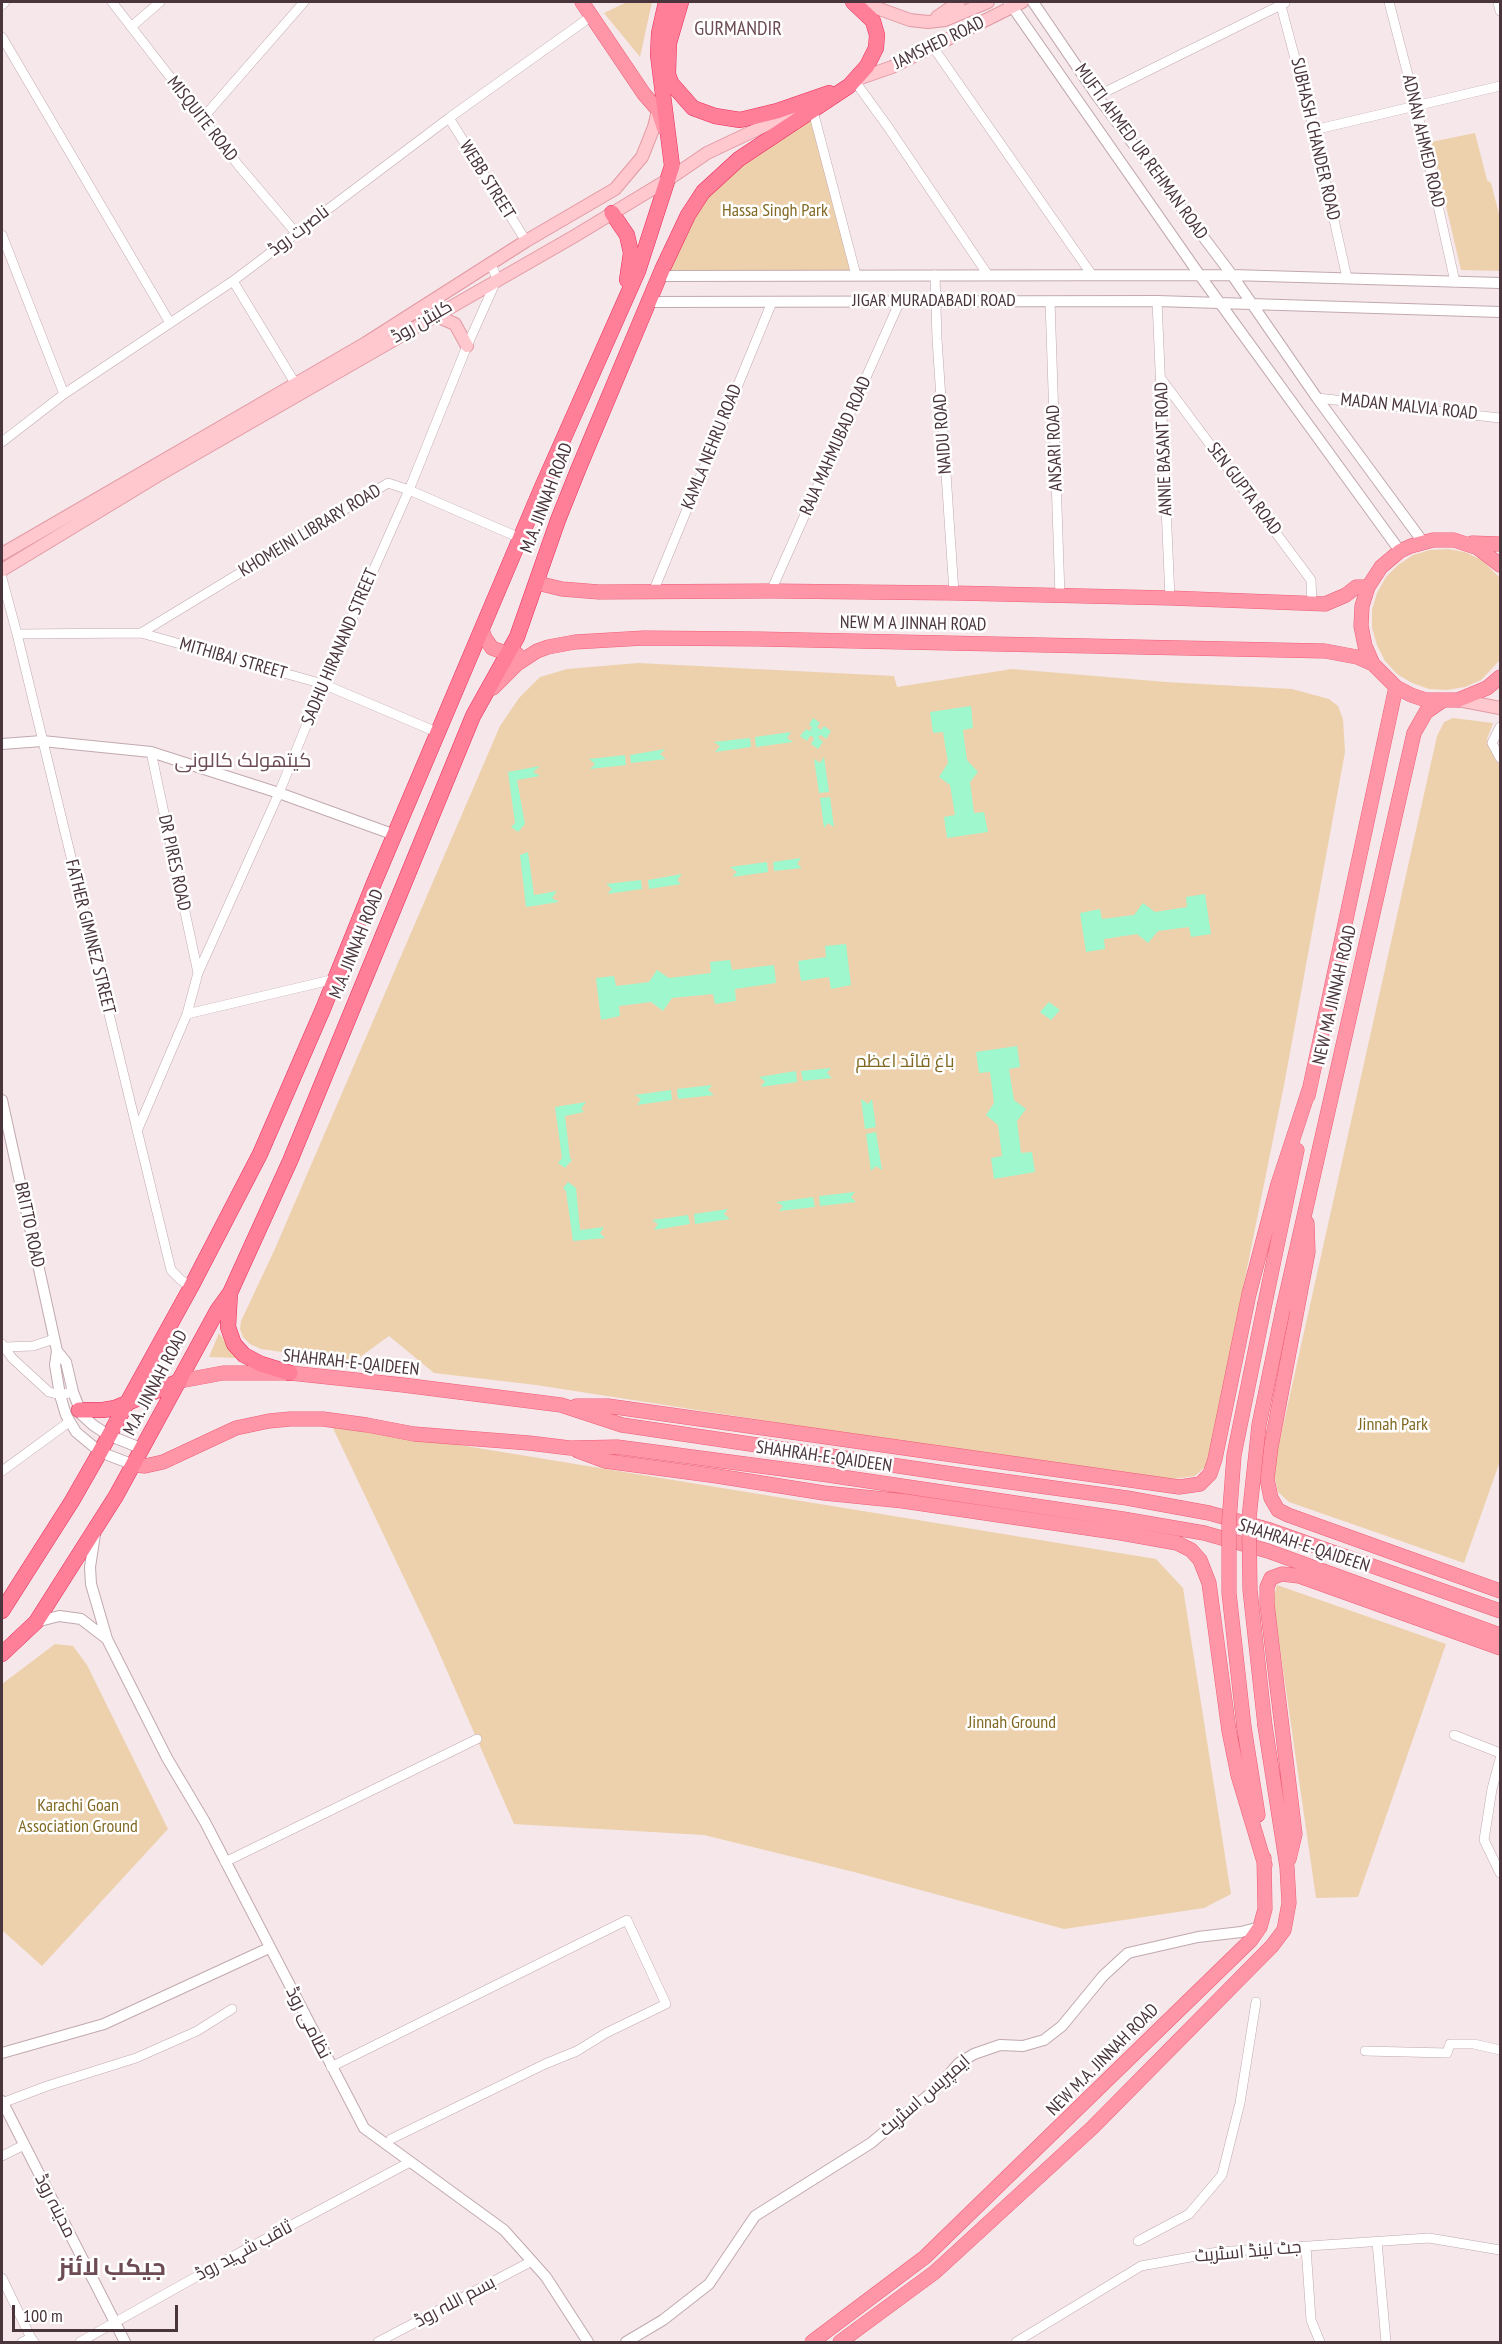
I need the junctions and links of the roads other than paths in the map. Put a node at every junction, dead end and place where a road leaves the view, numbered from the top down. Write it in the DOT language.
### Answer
graph roads {
  1 [pos="5,2"];
  2 [pos="112,2"];
  3 [pos="160,2"];
  4 [pos="304,2"];
  5 [pos="582,2"];
  6 [pos="666,2"];
  7 [pos="681,2"];
  8 [pos="853,2"];
  9 [pos="860,2"];
  10 [pos="959,2"];
  11 [pos="988,2"];
  12 [pos="1033,2"];
  13 [pos="1283,2"];
  14 [pos="1389,2"];
  15 [pos="1498,2"];
  16 [pos="1014,3"];
  17 [pos="2,5"];
  18 [pos="1500,11"];
  19 [pos="592,15"];
  20 [pos="928,22"];
  21 [pos="667,25"];
  22 [pos="131,27"];
  23 [pos="2,37"];
  24 [pos="933,47"];
  25 [pos="851,83"];
  26 [pos="1500,86"];
  27 [pos="663,87"];
  28 [pos="1097,96"];
  29 [pos="1416,106"];
  30 [pos="658,111"];
  31 [pos="813,111"];
  32 [pos="448,118"];
  33 [pos="202,119"];
  34 [pos="1314,130"];
  35 [pos="669,141"];
  36 [pos="669,179"];
  37 [pos="612,213"];
  38 [pos="296,233"];
  39 [pos="2,235"];
  40 [pos="526,241"];
  41 [pos="491,264"];
  42 [pos="659,276"];
  43 [pos="856,276"];
  44 [pos="935,276"];
  45 [pos="988,276"];
  46 [pos="1092,276"];
  47 [pos="1232,276"];
  48 [pos="1201,277"];
  49 [pos="1347,278"];
  50 [pos="497,279"];
  51 [pos="233,281"];
  52 [pos="1455,282"];
  53 [pos="1500,284"];
  54 [pos="900,301"];
  55 [pos="935,301"];
  56 [pos="1050,301"];
  57 [pos="1156,301"];
  58 [pos="648,302"];
  59 [pos="772,302"];
  60 [pos="1220,302"];
  61 [pos="623,303"];
  62 [pos="1250,303"];
  63 [pos="1500,312"];
  64 [pos="434,315"];
  65 [pos="170,323"];
  66 [pos="467,346"];
  67 [pos="1161,380"];
  68 [pos="295,383"];
  69 [pos="64,394"];
  70 [pos="1317,398"];
  71 [pos="1500,418"];
  72 [pos="2,442"];
  73 [pos="409,490"];
  74 [pos="520,538"];
  75 [pos="1423,542"];
  76 [pos="1464,543"];
  77 [pos="1500,544"];
  78 [pos="1400,551"];
  79 [pos="2,554"];
  80 [pos="1500,565"];
  81 [pos="2,570"];
  82 [pos="2,578"];
  83 [pos="537,583"];
  84 [pos="1368,587"];
  85 [pos="653,591"];
  86 [pos="771,591"];
  87 [pos="954,593"];
  88 [pos="1060,596"];
  89 [pos="1170,598"];
  90 [pos="1312,604"];
  91 [pos="482,630"];
  92 [pos="141,633"];
  93 [pos="17,634"];
  94 [pos="500,651"];
  95 [pos="537,651"];
  96 [pos="1373,664"];
  97 [pos="1500,676"];
  98 [pos="323,684"];
  99 [pos="1396,687"];
  100 [pos="1458,700"];
  101 [pos="1442,701"];
  102 [pos="1500,708"];
  103 [pos="476,710"];
  104 [pos="1500,727"];
  105 [pos="439,733"];
  106 [pos="42,741"];
  107 [pos="2,744"];
  108 [pos="151,752"];
  109 [pos="1500,758"];
  110 [pos="279,794"];
  111 [pos="395,835"];
  112 [pos="198,973"];
  113 [pos="335,979"];
  114 [pos="187,1014"];
  115 [pos="1310,1087"];
  116 [pos="2,1100"];
  117 [pos="137,1131"];
  118 [pos="1306,1203"];
  119 [pos="191,1287"];
  120 [pos="230,1293"];
  121 [pos="54,1339"];
  122 [pos="3,1346"];
  123 [pos="57,1351"];
  124 [pos="290,1373"];
  125 [pos="180,1381"];
  126 [pos="73,1392"];
  127 [pos="60,1395"];
  128 [pos="125,1405"];
  129 [pos="561,1406"];
  130 [pos="74,1416"];
  131 [pos="622,1425"];
  132 [pos="108,1434"];
  133 [pos="617,1447"];
  134 [pos="570,1448"];
  135 [pos="143,1449"];
  136 [pos="100,1452"];
  137 [pos="134,1465"];
  138 [pos="2,1471"];
  139 [pos="97,1526"];
  140 [pos="1500,1591"];
  141 [pos="2,1611"];
  142 [pos="1500,1611"];
  143 [pos="36,1622"];
  144 [pos="1500,1635"];
  145 [pos="107,1639"];
  146 [pos="1500,1648"];
  147 [pos="2,1654"];
  148 [pos="1454,1735"];
  149 [pos="477,1739"];
  150 [pos="1500,1753"];
  151 [pos="1500,1759"];
  152 [pos="225,1862"];
  153 [pos="1265,1865"];
  154 [pos="1287,1867"];
  155 [pos="1500,1873"];
  156 [pos="1260,1927"];
  157 [pos="269,1947"];
  158 [pos="1256,2001"];
  159 [pos="232,2009"];
  160 [pos="1500,2050"];
  161 [pos="1365,2051"];
  162 [pos="2,2053"];
  163 [pos="331,2067"];
  164 [pos="2,2102"];
  165 [pos="391,2139"];
  166 [pos="24,2145"];
  167 [pos="2,2156"];
  168 [pos="410,2162"];
  169 [pos="1138,2241"];
  170 [pos="1377,2242"];
  171 [pos="1306,2247"];
  172 [pos="1500,2250"];
  173 [pos="532,2261"];
  174 [pos="2,2278"];
  175 [pos="115,2323"];
  176 [pos="29,2341"];
  177 [pos="80,2343"];
  178 [pos="125,2343"];
  179 [pos="378,2343"];
  180 [pos="588,2343"];
  181 [pos="626,2343"];
  182 [pos="812,2343"];
  183 [pos="840,2343"];
  184 [pos="1016,2343"];
  185 [pos="1320,2343"];
  186 [pos="1386,2343"];
  1 -- 17 [label="street"];
  2 -- 22 [label="street, MISQUITE ROAD"];
  3 -- 22 [label="street"];
  4 -- 33 [label="street"];
  5 -- 19 [label="main road"];
  6 -- 21 [label="highway"];
  7 -- 21 [label="highway"];
  8 -- 25 [label="highway, M.A. JINNAH ROAD"];
  9 -- 20 [label="main road, JAMSHED ROAD"];
  10 -- 20 [label="main road"];
  11 -- 20 [label="main road, JAMSHED ROAD"];
  12 -- 28 [label="street, MUFTI AHMED UR REHMAN ROAD"];
  13 -- 28 [label="street"];
  13 -- 34 [label="street, SUBHASH CHANDER ROAD"];
  14 -- 29 [label="street, ADNAN AHMED ROAD"];
  15 -- 18 [label="street"];
  16 -- 24 [label="main road, JAMSHED ROAD"];
  16 -- 48 [label="street, MUFTI AHMED UR REHMAN ROAD"];
  19 -- 30 [label="main road"];
  19 -- 32 [label="street, ناصرت روڈ"];
  21 -- 25 [label="highway"];
  21 -- 27 [label="highway, M.A. JINNAH ROAD"];
  22 -- 33 [label="street, MISQUITE ROAD"];
  23 -- 65 [label="street"];
  24 -- 25 [label="main road, JAMSHED ROAD"];
  24 -- 46 [label="street"];
  25 -- 31 [label="highway, M.A. JINNAH ROAD"];
  25 -- 36 [label="main road, کلیٹن روڈ"];
  25 -- 45 [label="street"];
  26 -- 29 [label="street"];
  27 -- 30 [label="main road, کلیٹن روڈ"];
  27 -- 35 [label="highway, M.A. JINNAH ROAD"];
  28 -- 47 [label="street, MUFTI AHMED UR REHMAN ROAD"];
  29 -- 34 [label="street"];
  29 -- 52 [label="street, ADNAN AHMED ROAD"];
  30 -- 35 [label="main road"];
  30 -- 40 [label="main road, کلیٹن روڈ"];
  31 -- 42 [label="highway, M.A. JINNAH ROAD"];
  31 -- 43 [label="street"];
  32 -- 38 [label="street, ناصرت روڈ"];
  32 -- 40 [label="street, WEBB STREET"];
  33 -- 38 [label="street, MISQUITE ROAD"];
  34 -- 49 [label="street, SUBHASH CHANDER ROAD"];
  35 -- 36 [label="highway, M.A. JINNAH ROAD"];
  36 -- 37 [label="main road, کلیٹن روڈ"];
  36 -- 61 [label="highway, M.A. JINNAH ROAD"];
  37 -- 50 [label="main road, کلیٹن روڈ"];
  37 -- 61 [label="highway"];
  38 -- 51 [label="street, ناصرت روڈ"];
  39 -- 69 [label="street"];
  40 -- 41 [label="main road, کلیٹن روڈ"];
  41 -- 50 [label="street"];
  41 -- 68 [label="main road, کلیٹن روڈ"];
  42 -- 43 [label="street, JIGAR MURADABADI ROAD"];
  42 -- 58 [label="highway, M.A. JINNAH ROAD"];
  43 -- 44 [label="street, JIGAR MURADABADI ROAD"];
  44 -- 45 [label="street, JIGAR MURADABADI ROAD"];
  44 -- 55 [label="street, NAIDU ROAD"];
  45 -- 46 [label="street, JIGAR MURADABADI ROAD"];
  46 -- 48 [label="street, JIGAR MURADABADI ROAD"];
  47 -- 48 [label="street, JIGAR MURADABADI ROAD"];
  47 -- 49 [label="street, JIGAR MURADABADI ROAD"];
  47 -- 62 [label="street, MUFTI AHMED UR REHMAN ROAD"];
  48 -- 60 [label="street, MUFTI AHMED UR REHMAN ROAD"];
  49 -- 52 [label="street, JIGAR MURADABADI ROAD"];
  50 -- 64 [label="main road, کلیٹن روڈ"];
  50 -- 66 [label="street, SADHU HIRANAND STREET"];
  51 -- 65 [label="street, ناصرت روڈ"];
  51 -- 68 [label="street"];
  52 -- 53 [label="street, JIGAR MURADABADI ROAD"];
  54 -- 55 [label="street, JIGAR MURADABADI ROAD"];
  54 -- 59 [label="street, JIGAR MURADABADI ROAD"];
  54 -- 86 [label="street, RAJA MAHMUBAD ROAD"];
  55 -- 56 [label="street, JIGAR MURADABADI ROAD"];
  55 -- 87 [label="street, NAIDU ROAD"];
  56 -- 57 [label="street, JIGAR MURADABADI ROAD"];
  56 -- 88 [label="street, ANSARI ROAD"];
  57 -- 60 [label="street, JIGAR MURADABADI ROAD"];
  57 -- 67 [label="street, ANNIE BASANT ROAD"];
  58 -- 59 [label="street, JIGAR MURADABADI ROAD"];
  58 -- 83 [label="highway, M.A. JINNAH ROAD"];
  59 -- 85 [label="street, KAMLA NEHRU ROAD"];
  60 -- 62 [label="street, JIGAR MURADABADI ROAD"];
  60 -- 78 [label="street, MUFTI AHMED UR REHMAN ROAD"];
  61 -- 74 [label="highway, M.A. JINNAH ROAD"];
  62 -- 63 [label="street, JIGAR MURADABADI ROAD"];
  62 -- 70 [label="street, MUFTI AHMED UR REHMAN ROAD"];
  64 -- 66 [label="main road"];
  64 -- 81 [label="main road, کلیٹن روڈ"];
  65 -- 69 [label="street, ناصرت روڈ"];
  66 -- 73 [label="street, SADHU HIRANAND STREET"];
  67 -- 89 [label="street, ANNIE BASANT ROAD"];
  67 -- 90 [label="street, SEN GUPTA ROAD"];
  68 -- 79 [label="main road, کلیٹن روڈ"];
  69 -- 72 [label="street, ناصرت روڈ"];
  70 -- 71 [label="street, MADAN MALVIA ROAD"];
  70 -- 75 [label="street, MUFTI AHMED UR REHMAN ROAD"];
  73 -- 74 [label="street, KHOMEINI LIBRARY ROAD"];
  73 -- 92 [label="street, KHOMEINI LIBRARY ROAD"];
  73 -- 98 [label="street, SADHU HIRANAND STREET"];
  74 -- 91 [label="highway, M.A. JINNAH ROAD"];
  75 -- 76 [label="main road"];
  75 -- 78 [label="main road"];
  76 -- 77 [label="main road"];
  76 -- 80 [label="main road"];
  78 -- 84 [label="main road"];
  82 -- 93 [label="street, FATHER GIMINEZ STREET"];
  83 -- 85 [label="main road, NEW M A JINNAH ROAD"];
  83 -- 94 [label="highway, M.A. JINNAH ROAD"];
  84 -- 90 [label="main road, NEW M A JINNAH ROAD"];
  84 -- 96 [label="main road"];
  85 -- 86 [label="main road, NEW M A JINNAH ROAD"];
  86 -- 87 [label="main road, NEW M A JINNAH ROAD"];
  87 -- 88 [label="main road, NEW M A JINNAH ROAD"];
  88 -- 89 [label="main road, NEW M A JINNAH ROAD"];
  89 -- 90 [label="main road, NEW M A JINNAH ROAD"];
  91 -- 94 [label="main road"];
  91 -- 105 [label="highway, M.A. JINNAH ROAD"];
  92 -- 93 [label="street, MITHIBAI STREET"];
  92 -- 98 [label="street, MITHIBAI STREET"];
  93 -- 106 [label="street, FATHER GIMINEZ STREET"];
  94 -- 95 [label="main road"];
  94 -- 103 [label="highway, M.A. JINNAH ROAD"];
  95 -- 96 [label="main road, NEW M A JINNAH ROAD"];
  95 -- 103 [label="main road, NEW M A JINNAH ROAD"];
  96 -- 99 [label="main road"];
  97 -- 100 [label="main road"];
  98 -- 105 [label="street, MITHIBAI STREET"];
  98 -- 110 [label="street, SADHU HIRANAND STREET"];
  99 -- 101 [label="main road"];
  99 -- 115 [label="main road"];
  100 -- 101 [label="main road"];
  100 -- 102 [label="main road"];
  101 -- 118 [label="main road, NEW MA JINNAH ROAD"];
  103 -- 120 [label="highway, M.A. JINNAH ROAD"];
  104 -- 109 [label="street"];
  105 -- 111 [label="highway, M.A. JINNAH ROAD"];
  106 -- 107 [label="street"];
  106 -- 108 [label="street"];
  106 -- 117 [label="street, FATHER GIMINEZ STREET"];
  108 -- 110 [label="street"];
  108 -- 112 [label="street, DR PIRES ROAD"];
  110 -- 111 [label="street"];
  110 -- 112 [label="street, SADHU HIRANAND STREET"];
  111 -- 113 [label="highway, M.A. JINNAH ROAD"];
  112 -- 114 [label="street, SADHU HIRANAND STREET"];
  113 -- 114 [label="street"];
  113 -- 119 [label="highway, M.A. JINNAH ROAD"];
  114 -- 117 [label="street, SADHU HIRANAND STREET"];
  115 -- 129 [label="main road"];
  115 -- 153 [label="main road, bridge"];
  116 -- 121 [label="street, BRITTO ROAD"];
  117 -- 119 [label="street, FATHER GIMINEZ STREET"];
  118 -- 140 [label="main road"];
  118 -- 154 [label="main road, NEW MA JINNAH ROAD, bridge"];
  119 -- 128 [label="highway, M.A. JINNAH ROAD"];
  120 -- 124 [label="highway"];
  120 -- 125 [label="highway, M.A. JINNAH ROAD"];
  121 -- 122 [label="street"];
  121 -- 123 [label="street, BRITTO ROAD"];
  122 -- 127 [label="street"];
  123 -- 126 [label="street, BRITTO ROAD"];
  123 -- 127 [label="street, BRITTO ROAD"];
  124 -- 125 [label="main road, SHAHRAH-E-QAIDEEN"];
  124 -- 129 [label="main road, SHAHRAH-E-QAIDEEN"];
  125 -- 128 [label="highway"];
  125 -- 135 [label="highway, M.A. JINNAH ROAD"];
  126 -- 127 [label="street"];
  126 -- 130 [label="street, BRITTO ROAD"];
  127 -- 130 [label="street, BRITTO ROAD"];
  128 -- 130 [label="highway"];
  128 -- 132 [label="highway, M.A. JINNAH ROAD"];
  129 -- 131 [label="main road, SHAHRAH-E-QAIDEEN"];
  130 -- 132 [label="street"];
  130 -- 136 [label="street, BRITTO ROAD"];
  130 -- 138 [label="street"];
  131 -- 133 [label="main road"];
  131 -- 142 [label="main road, SHAHRAH-E-QAIDEEN"];
  132 -- 135 [label="street"];
  132 -- 136 [label="highway, M.A. JINNAH ROAD"];
  133 -- 134 [label="main road, SHAHRAH-E-QAIDEEN"];
  133 -- 144 [label="main road, SHAHRAH-E-QAIDEEN"];
  134 -- 137 [label="main road, SHAHRAH-E-QAIDEEN"];
  134 -- 153 [label="main road"];
  135 -- 137 [label="highway, M.A. JINNAH ROAD"];
  136 -- 137 [label="street, BRITTO ROAD"];
  136 -- 141 [label="highway, M.A. JINNAH ROAD"];
  137 -- 139 [label="highway, M.A. JINNAH ROAD"];
  139 -- 143 [label="highway, M.A. JINNAH ROAD"];
  139 -- 145 [label="street, نظامی روڈ"];
  143 -- 145 [label="street, نظامی روڈ"];
  143 -- 147 [label="highway, M.A. JINNAH ROAD"];
  145 -- 152 [label="street, نظامی روڈ"];
  146 -- 154 [label="main road"];
  148 -- 150 [label="street"];
  149 -- 152 [label="street"];
  151 -- 155 [label="street"];
  152 -- 157 [label="street, نظامی روڈ"];
  153 -- 156 [label="main road"];
  154 -- 183 [label="main road"];
  156 -- 181 [label="street, ایمپریس اسٹریٹ"];
  156 -- 182 [label="main road, NEW M.A. JINNAH ROAD"];
  157 -- 162 [label="street"];
  157 -- 163 [label="street, نظامی روڈ"];
  158 -- 169 [label="street"];
  159 -- 164 [label="street"];
  160 -- 161 [label="street"];
  163 -- 165 [label="street"];
  163 -- 168 [label="street, نظامی روڈ"];
  164 -- 166 [label="street, مدینہ روڈ"];
  166 -- 167 [label="street"];
  166 -- 175 [label="street, مدینہ روڈ"];
  168 -- 173 [label="street, نظامی روڈ"];
  168 -- 175 [label="street, ثاقب شہید روڈ"];
  170 -- 171 [label="street, جٹ لینڈ اسٹریٹ"];
  170 -- 172 [label="street, جٹ لینڈ اسٹریٹ"];
  170 -- 186 [label="street"];
  171 -- 184 [label="street, جٹ لینڈ اسٹریٹ"];
  171 -- 185 [label="street"];
  173 -- 179 [label="street, بسم اللہ روڈ"];
  173 -- 180 [label="street, نظامی روڈ"];
  174 -- 176 [label="street"];
  175 -- 177 [label="street, ثاقب شہید روڈ"];
  175 -- 178 [label="street, مدینہ روڈ"];
}
